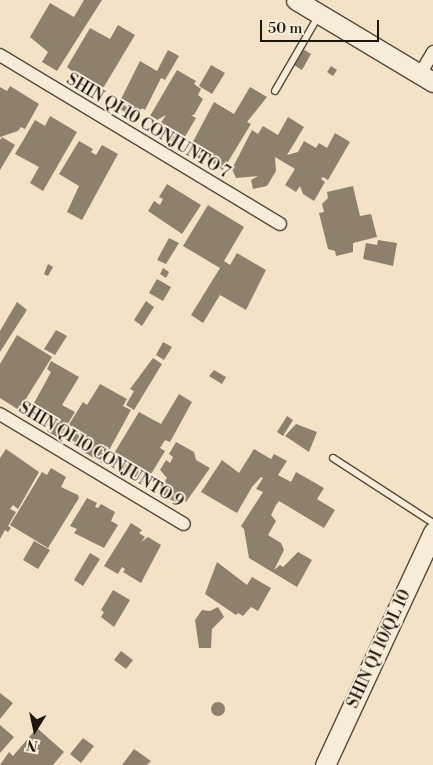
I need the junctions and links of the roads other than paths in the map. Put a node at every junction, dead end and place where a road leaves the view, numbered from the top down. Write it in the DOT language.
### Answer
graph roads {
  1 [pos="296,0"];
  2 [pos="320,14"];
  3 [pos="433,52"];
  4 [pos="0,55"];
  5 [pos="426,78"];
  6 [pos="275,91"];
  7 [pos="280,224"];
  8 [pos="0,414"];
  9 [pos="333,458"];
  10 [pos="433,523"];
  11 [pos="184,524"];
  12 [pos="433,532"];
  13 [pos="326,765"];
  1 -- 2 [label="street"];
  2 -- 5 [label="street"];
  2 -- 6 [label="lane"];
  3 -- 5 [label="street"];
  4 -- 7 [label="street, SHIN QI 10 CONJUNTO 7"];
  8 -- 11 [label="street, SHIN QI 10 CONJUNTO 9"];
  9 -- 10 [label="lane"];
  12 -- 13 [label="street, SHIN QI 10/QL 10"];
}
